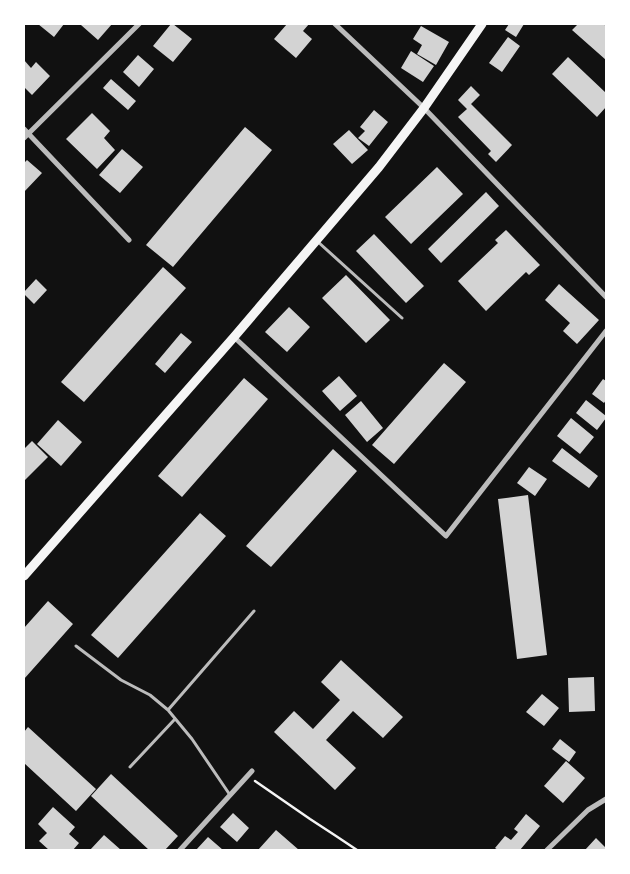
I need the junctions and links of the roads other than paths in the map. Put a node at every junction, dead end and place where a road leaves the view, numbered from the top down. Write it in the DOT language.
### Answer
graph roads {
  1 [pos="139,24"];
  2 [pos="335,24"];
  3 [pos="482,24"];
  4 [pos="424,108"];
  5 [pos="26,131"];
  6 [pos="24,138"];
  7 [pos="129,240"];
  8 [pos="316,240"];
  9 [pos="606,297"];
  10 [pos="402,318"];
  11 [pos="606,331"];
  12 [pos="234,337"];
  13 [pos="24,576"];
  14 [pos="254,611"];
  15 [pos="76,646"];
  16 [pos="168,710"];
  17 [pos="175,719"];
  18 [pos="130,767"];
  19 [pos="252,771"];
  20 [pos="230,795"];
  21 [pos="606,799"];
  22 [pos="180,850"];
  23 [pos="547,850"];
  1 -- 5 [label="street"];
  2 -- 4 [label="street"];
  3 -- 4 [label="main road"];
  4 -- 8 [label="main road"];
  4 -- 9 [label="street"];
  5 -- 6 [label="street"];
  5 -- 7 [label="street"];
  8 -- 10 [label="lane"];
  8 -- 12 [label="main road"];
  11 -- 12 [label="street"];
  12 -- 13 [label="main road"];
  14 -- 16 [label="lane"];
  15 -- 16 [label="lane"];
  16 -- 17 [label="lane"];
  17 -- 18 [label="lane"];
  17 -- 20 [label="lane"];
  19 -- 20 [label="street"];
  20 -- 22 [label="street"];
  21 -- 23 [label="street"];
}
